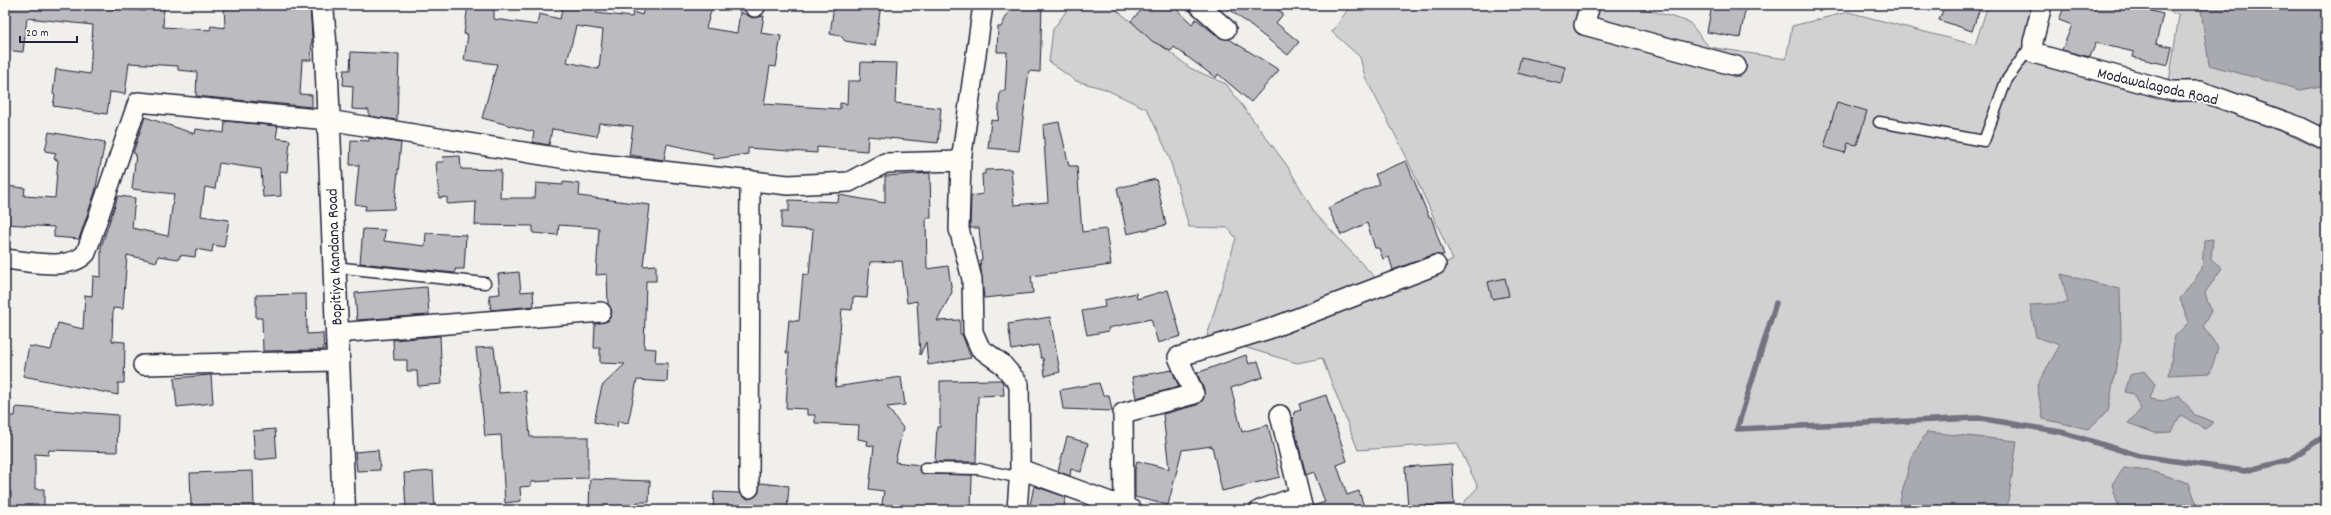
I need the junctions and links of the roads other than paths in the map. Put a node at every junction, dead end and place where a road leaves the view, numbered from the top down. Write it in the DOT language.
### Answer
graph roads {
  1 [pos="322,5"];
  2 [pos="983,5"];
  3 [pos="1199,5"];
  4 [pos="1590,5"];
  5 [pos="2042,5"];
  6 [pos="1226,29"];
  7 [pos="2033,42"];
  8 [pos="1736,66"];
  9 [pos="328,120"];
  10 [pos="1879,122"];
  11 [pos="2326,140"];
  12 [pos="961,161"];
  13 [pos="750,180"];
  14 [pos="5,259"];
  15 [pos="1436,265"];
  16 [pos="334,267"];
  17 [pos="485,283"];
  18 [pos="601,312"];
  19 [pos="336,333"];
  20 [pos="338,360"];
  21 [pos="143,365"];
  22 [pos="1280,415"];
  23 [pos="925,468"];
  24 [pos="1020,474"];
  25 [pos="750,488"];
  26 [pos="1301,503"];
  27 [pos="1128,508"];
  28 [pos="344,510"];
  29 [pos="1017,510"];
  30 [pos="1260,510"];
  1 -- 9 [label="main road, Bopitiya Kandana Road"];
  2 -- 12 [label="street"];
  3 -- 6 [label="street"];
  4 -- 8 [label="street"];
  5 -- 7 [label="street"];
  7 -- 10 [label="lane"];
  7 -- 11 [label="street, Modawalagoda Road"];
  9 -- 13 [label="street"];
  9 -- 14 [label="street"];
  9 -- 16 [label="main road, Bopitiya Kandana Road"];
  12 -- 13 [label="street"];
  12 -- 24 [label="street"];
  13 -- 25 [label="street"];
  15 -- 27 [label="street"];
  16 -- 17 [label="lane"];
  16 -- 19 [label="main road, Bopitiya Kandana Road"];
  18 -- 19 [label="street"];
  19 -- 20 [label="main road, Bopitiya Kandana Road"];
  20 -- 21 [label="street"];
  20 -- 28 [label="main road, Bopitiya Kandana Road"];
  22 -- 26 [label="street"];
  23 -- 24 [label="lane"];
  24 -- 27 [label="street"];
  24 -- 29 [label="street"];
  26 -- 30 [label="street"];
}
